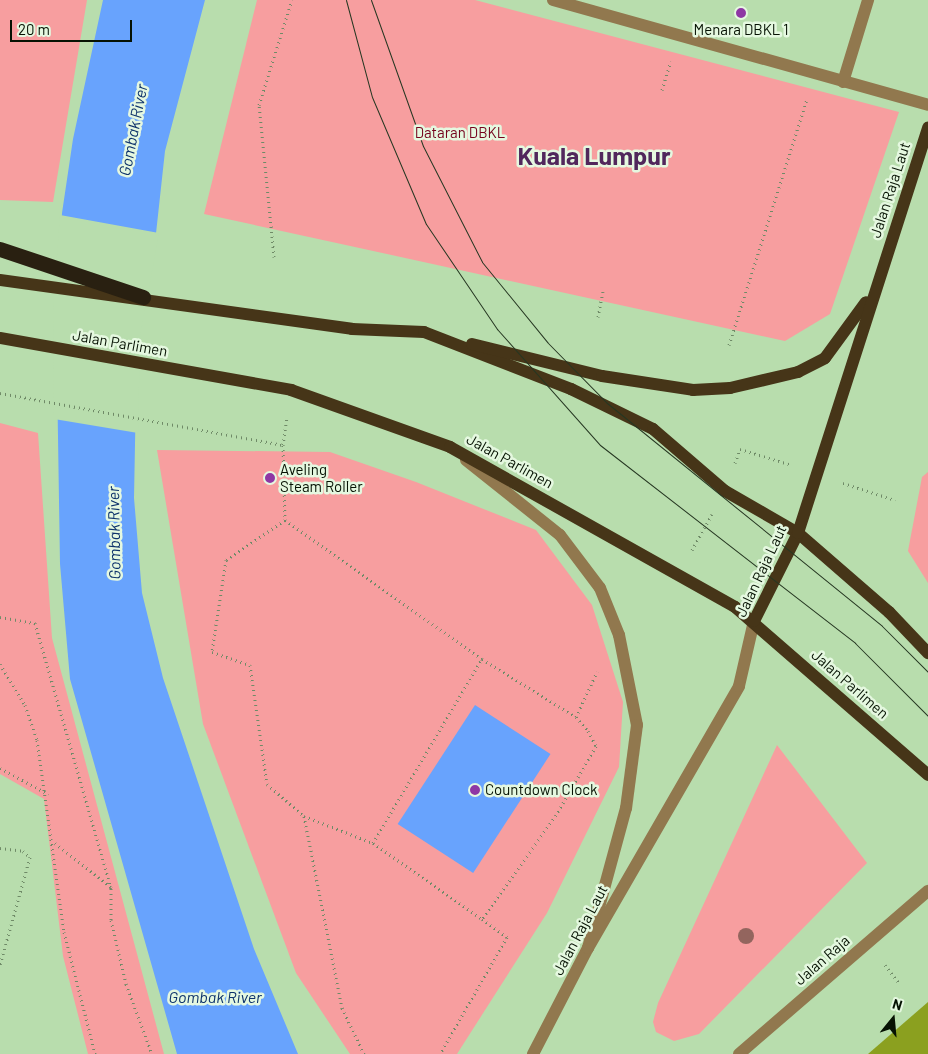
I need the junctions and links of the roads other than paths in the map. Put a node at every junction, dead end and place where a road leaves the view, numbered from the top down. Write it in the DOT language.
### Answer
graph roads {
  1 [pos="553,0"];
  2 [pos="868,0"];
  3 [pos="843,82"];
  4 [pos="928,106"];
  5 [pos="928,127"];
  6 [pos="0,249"];
  7 [pos="0,280"];
  8 [pos="873,292"];
  9 [pos="144,297"];
  10 [pos="424,332"];
  11 [pos="0,338"];
  12 [pos="450,447"];
  13 [pos="798,533"];
  14 [pos="754,621"];
  15 [pos="928,653"];
  16 [pos="928,775"];
  17 [pos="928,891"];
  18 [pos="588,948"];
  19 [pos="533,1054"];
  20 [pos="739,1054"];
  1 -- 3 [label="street"];
  2 -- 3 [label="street"];
  3 -- 4 [label="street"];
  5 -- 8 [label="main road, Jalan Raja Laut"];
  6 -- 9 [label="highway"];
  7 -- 9 [label="main road"];
  8 -- 10 [label="main road"];
  8 -- 13 [label="main road, Jalan Raja Laut"];
  9 -- 10 [label="main road"];
  10 -- 13 [label="main road"];
  11 -- 12 [label="main road, Jalan Parlimen"];
  12 -- 14 [label="main road, Jalan Parlimen"];
  12 -- 18 [label="street"];
  13 -- 14 [label="main road, Jalan Raja Laut"];
  13 -- 15 [label="main road"];
  14 -- 16 [label="main road, Jalan Parlimen"];
  14 -- 18 [label="street, Jalan Raja Laut"];
  17 -- 20 [label="street, Jalan Raja"];
  18 -- 19 [label="street, Jalan Raja Laut"];
}
